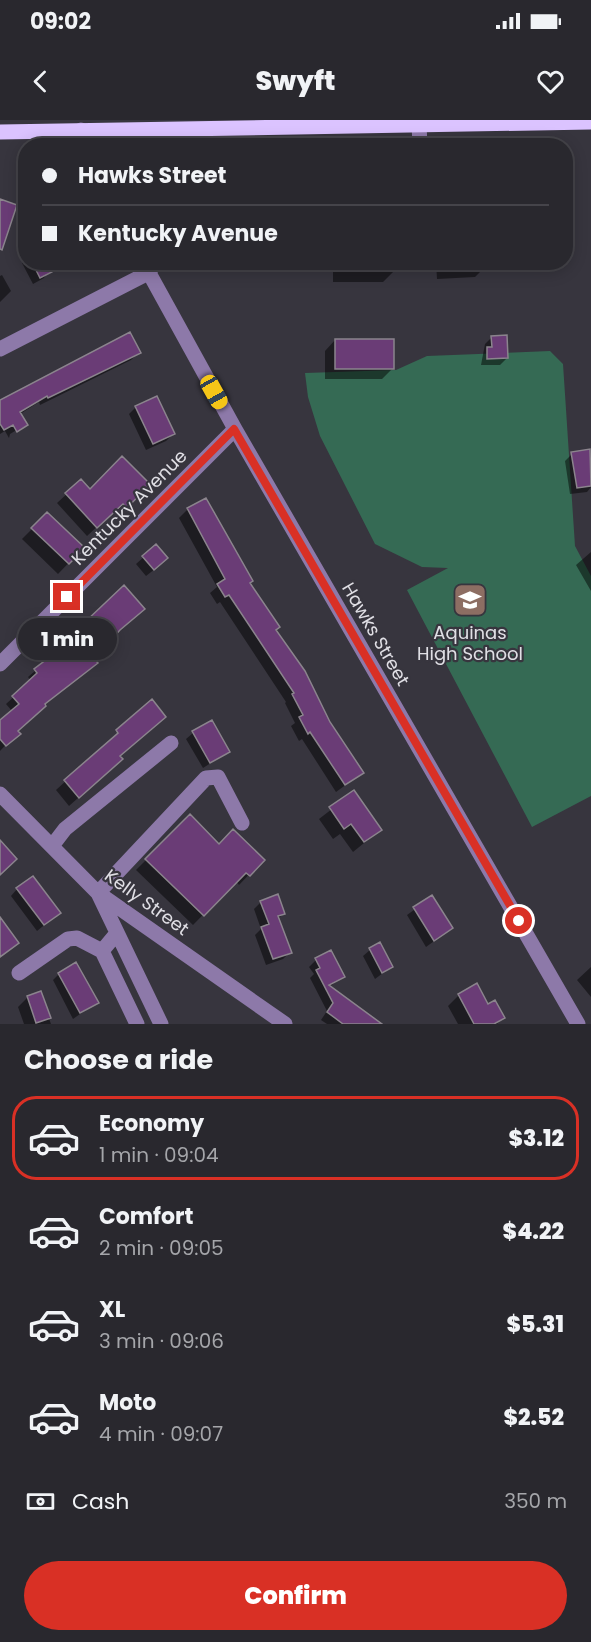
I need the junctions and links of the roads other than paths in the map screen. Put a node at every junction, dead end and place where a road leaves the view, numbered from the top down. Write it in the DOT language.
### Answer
graph roads {
  1 [pos="591,122"];
  2 [pos="419,124"];
  3 [pos="81,130"];
  4 [pos="0,132"];
  5 [pos="84,138"];
  6 [pos="420,138"];
  7 [pos="142,270"];
  8 [pos="151,270"];
  9 [pos="0,349"];
  10 [pos="234,429"];
  11 [pos="0,664"];
  12 [pos="171,743"];
  13 [pos="0,794"];
  14 [pos="242,823"];
  15 [pos="52,846"];
  16 [pos="98,893"];
  17 [pos="117,933"];
  18 [pos="102,951"];
  19 [pos="19,973"];
  20 [pos="137,1024"];
  21 [pos="161,1024"];
  22 [pos="285,1024"];
  23 [pos="578,1024"];
  1 -- 2 [label="main road"];
  2 -- 3 [label="main road"];
  2 -- 6 [label="street"];
  3 -- 4 [label="main road"];
  3 -- 5 [label="street"];
  7 -- 9 [label="street"];
  8 -- 10 [label="street, Hawks Street"];
  10 -- 11 [label="street, Kentucky Avenue"];
  10 -- 23 [label="street, Hawks Street"];
  12 -- 15 [label="street"];
  13 -- 15 [label="street, Kelly Street"];
  14 -- 16 [label="street"];
  15 -- 16 [label="street, Kelly Street"];
  16 -- 17 [label="street"];
  16 -- 22 [label="street, Kelly Street"];
  17 -- 18 [label="street"];
  17 -- 21 [label="street"];
  18 -- 19 [label="street"];
  18 -- 20 [label="street"];
}
